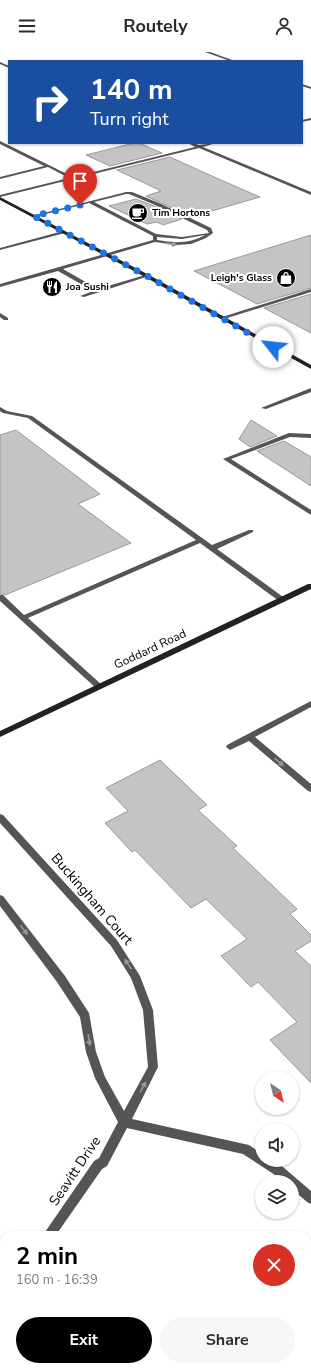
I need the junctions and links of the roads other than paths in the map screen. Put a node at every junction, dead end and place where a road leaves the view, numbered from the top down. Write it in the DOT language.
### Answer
graph roads {
  1 [pos="207,52"];
  2 [pos="230,60"];
  3 [pos="0,142"];
  4 [pos="192,144"];
  5 [pos="210,144"];
  6 [pos="198,147"];
  7 [pos="48,166"];
  8 [pos="0,178"];
  9 [pos="72,178"];
  10 [pos="311,194"];
  11 [pos="0,197"];
  12 [pos="90,202"];
  13 [pos="34,216"];
  14 [pos="63,232"];
  15 [pos="211,233"];
  16 [pos="154,235"];
  17 [pos="155,242"];
  18 [pos="0,249"];
  19 [pos="106,255"];
  20 [pos="59,268"];
  21 [pos="147,276"];
  22 [pos="0,286"];
  23 [pos="311,290"];
  24 [pos="97,291"];
  25 [pos="82,296"];
  26 [pos="0,315"];
  27 [pos="222,318"];
  28 [pos="6,319"];
  29 [pos="311,367"];
  30 [pos="311,390"];
  31 [pos="264,408"];
  32 [pos="0,409"];
  33 [pos="311,436"];
  34 [pos="311,513"];
  35 [pos="251,531"];
  36 [pos="201,540"];
  37 [pos="212,548"];
  38 [pos="311,586"];
  39 [pos="0,597"];
  40 [pos="282,599"];
  41 [pos="23,618"];
  42 [pos="98,686"];
  43 [pos="311,704"];
  44 [pos="0,734"];
  45 [pos="250,737"];
  46 [pos="230,747"];
  47 [pos="311,789"];
  48 [pos="0,817"];
  49 [pos="0,899"];
  50 [pos="124,1122"];
  51 [pos="311,1198"];
  52 [pos="52,1231"];
  1 -- 2 [label="street"];
  3 -- 7 [label="street"];
  4 -- 6 [label="street"];
  5 -- 6 [label="street"];
  6 -- 9 [label="street"];
  6 -- 10 [label="street"];
  7 -- 8 [label="street"];
  7 -- 9 [label="street"];
  9 -- 11 [label="street"];
  11 -- 13 [label="main road"];
  12 -- 13 [label="street"];
  12 -- 15 [label="street"];
  12 -- 16 [label="street"];
  13 -- 14 [label="main road"];
  14 -- 18 [label="street"];
  14 -- 19 [label="main road"];
  15 -- 16 [label="street"];
  17 -- 15 [label="street, one-way"];
  16 -- 17 [label="street"];
  17 -- 19 [label="street"];
  19 -- 20 [label="street"];
  19 -- 21 [label="main road"];
  20 -- 22 [label="street"];
  20 -- 24 [label="street"];
  21 -- 24 [label="street"];
  21 -- 27 [label="main road"];
  23 -- 27 [label="street"];
  24 -- 25 [label="street"];
  26 -- 28 [label="street"];
  27 -- 29 [label="main road"];
  30 -- 31 [label="street"];
  32 -- 36 [label="street"];
  33 -- 34 [label="street"];
  35 -- 37 [label="street"];
  36 -- 37 [label="street"];
  36 -- 41 [label="street"];
  37 -- 40 [label="street"];
  38 -- 40 [label="main road, Goddard Road"];
  39 -- 41 [label="street"];
  40 -- 42 [label="main road, Goddard Road"];
  41 -- 42 [label="street"];
  42 -- 44 [label="main road, Goddard Road"];
  43 -- 45 [label="street"];
  45 -- 46 [label="street"];
  45 -- 47 [label="street, one-way"];
  50 -- 48 [label="street, Buckingham Court, one-way"];
  49 -- 50 [label="street, one-way"];
  50 -- 51 [label="street"];
  50 -- 52 [label="street, Seavitt Drive"];
}
